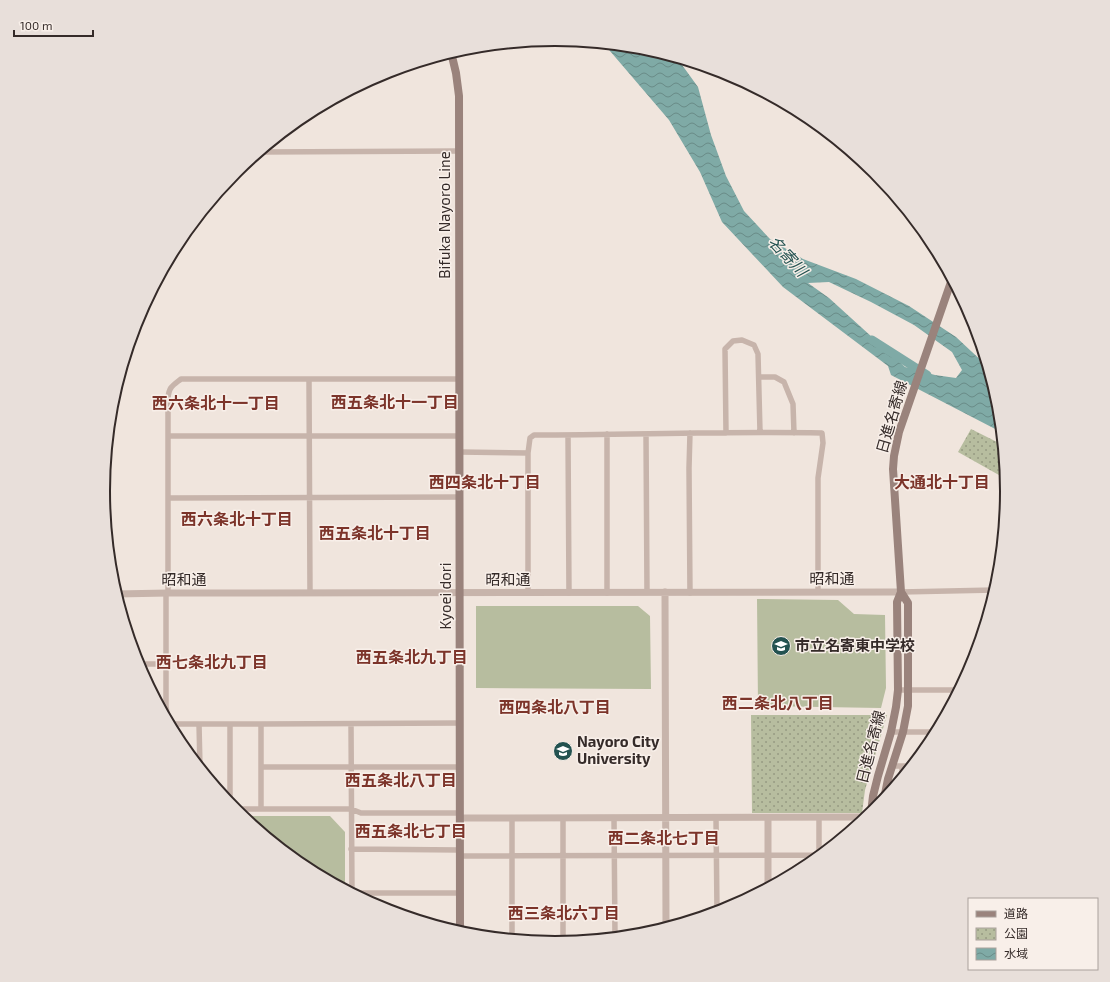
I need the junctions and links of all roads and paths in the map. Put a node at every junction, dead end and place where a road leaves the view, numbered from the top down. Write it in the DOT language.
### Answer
graph roads {
  1 [pos="453,58"];
  2 [pos="459,151"];
  3 [pos="267,152"];
  4 [pos="950,286"];
  5 [pos="759,377"];
  6 [pos="309,379"];
  7 [pos="460,379"];
  8 [pos="760,432"];
  9 [pos="690,433"];
  10 [pos="726,433"];
  11 [pos="794,433"];
  12 [pos="607,434"];
  13 [pos="646,434"];
  14 [pos="309,435"];
  15 [pos="568,435"];
  16 [pos="168,436"];
  17 [pos="460,436"];
  18 [pos="460,452"];
  19 [pos="528,453"];
  20 [pos="460,497"];
  21 [pos="168,498"];
  22 [pos="309,498"];
  23 [pos="988,590"];
  24 [pos="460,592"];
  25 [pos="647,592"];
  26 [pos="665,592"];
  27 [pos="818,592"];
  28 [pos="900,592"];
  29 [pos="167,593"];
  30 [pos="310,593"];
  31 [pos="528,593"];
  32 [pos="569,593"];
  33 [pos="607,593"];
  34 [pos="690,593"];
  35 [pos="122,594"];
  36 [pos="145,664"];
  37 [pos="166,664"];
  38 [pos="898,690"];
  39 [pos="953,690"];
  40 [pos="908,691"];
  41 [pos="166,706"];
  42 [pos="176,722"];
  43 [pos="460,723"];
  44 [pos="199,724"];
  45 [pos="230,724"];
  46 [pos="261,724"];
  47 [pos="352,724"];
  48 [pos="892,732"];
  49 [pos="903,732"];
  50 [pos="929,732"];
  51 [pos="200,759"];
  52 [pos="352,766"];
  53 [pos="892,766"];
  54 [pos="902,766"];
  55 [pos="261,767"];
  56 [pos="460,767"];
  57 [pos="902,769"];
  58 [pos="886,788"];
  59 [pos="230,795"];
  60 [pos="872,804"];
  61 [pos="243,809"];
  62 [pos="261,809"];
  63 [pos="351,809"];
  64 [pos="460,816"];
  65 [pos="858,817"];
  66 [pos="512,818"];
  67 [pos="563,818"];
  68 [pos="614,818"];
  69 [pos="665,818"];
  70 [pos="716,818"];
  71 [pos="768,818"];
  72 [pos="819,818"];
  73 [pos="351,849"];
  74 [pos="819,849"];
  75 [pos="460,853"];
  76 [pos="768,855"];
  77 [pos="513,856"];
  78 [pos="563,856"];
  79 [pos="614,856"];
  80 [pos="665,856"];
  81 [pos="717,856"];
  82 [pos="809,856"];
  83 [pos="768,881"];
  84 [pos="353,887"];
  85 [pos="365,893"];
  86 [pos="460,894"];
  87 [pos="717,905"];
  88 [pos="666,922"];
  89 [pos="460,925"];
  90 [pos="615,932"];
  91 [pos="512,934"];
  92 [pos="563,936"];
  1 -- 2 [label="main road, Bifuka Nayoro Line"];
  2 -- 3 [label="street"];
  2 -- 7 [label="main road, Bifuka Nayoro Line"];
  4 -- 28 [label="main road, 日進名寄線"];
  5 -- 8 [label="street"];
  5 -- 10 [label="street"];
  5 -- 11 [label="street"];
  6 -- 7 [label="street"];
  6 -- 14 [label="street"];
  6 -- 16 [label="street"];
  7 -- 17 [label="main road, Kyoei dori"];
  8 -- 10 [label="street"];
  8 -- 11 [label="street"];
  9 -- 10 [label="street"];
  9 -- 13 [label="street"];
  9 -- 34 [label="street"];
  11 -- 27 [label="street"];
  12 -- 13 [label="street"];
  12 -- 15 [label="street"];
  12 -- 33 [label="street"];
  13 -- 25 [label="street"];
  14 -- 16 [label="street"];
  14 -- 17 [label="street"];
  14 -- 22 [label="street"];
  15 -- 19 [label="street"];
  15 -- 32 [label="street"];
  16 -- 21 [label="street"];
  17 -- 18 [label="main road, Kyoei dori"];
  18 -- 19 [label="street"];
  18 -- 20 [label="main road, Kyoei dori"];
  19 -- 31 [label="street"];
  20 -- 22 [label="street"];
  20 -- 24 [label="main road, Kyoei dori"];
  21 -- 22 [label="street"];
  21 -- 29 [label="street"];
  22 -- 30 [label="street"];
  23 -- 28 [label="street"];
  24 -- 30 [label="street, 昭和通"];
  24 -- 31 [label="street, 昭和通"];
  24 -- 43 [label="main road, Kyoei dori"];
  25 -- 26 [label="street, 昭和通"];
  25 -- 33 [label="street, 昭和通"];
  26 -- 34 [label="street, 昭和通"];
  26 -- 69 [label="street"];
  27 -- 28 [label="street, 昭和通"];
  27 -- 34 [label="street, 昭和通"];
  28 -- 38 [label="main road, 日進名寄線"];
  28 -- 40 [label="main road, 日進名寄線"];
  29 -- 30 [label="street, 昭和通"];
  29 -- 35 [label="street, 昭和通"];
  29 -- 37 [label="street"];
  31 -- 32 [label="street, 昭和通"];
  32 -- 33 [label="street, 昭和通"];
  36 -- 37 [label="street"];
  37 -- 41 [label="street"];
  38 -- 40 [label="street"];
  38 -- 48 [label="main road, 日進名寄線"];
  39 -- 40 [label="street"];
  40 -- 49 [label="main road, 日進名寄線"];
  42 -- 44 [label="street"];
  43 -- 47 [label="street"];
  43 -- 56 [label="main road, Kyoei dori"];
  44 -- 45 [label="street"];
  44 -- 51 [label="street"];
  45 -- 46 [label="street"];
  45 -- 59 [label="street"];
  46 -- 47 [label="street"];
  46 -- 55 [label="street"];
  47 -- 52 [label="street"];
  48 -- 49 [label="street"];
  48 -- 60 [label="main road, 日進名寄線"];
  49 -- 50 [label="street"];
  49 -- 53 [label="main road, 日進名寄線"];
  52 -- 55 [label="street"];
  52 -- 56 [label="street"];
  52 -- 63 [label="street"];
  53 -- 54 [label="street"];
  53 -- 58 [label="main road, 日進名寄線"];
  54 -- 57 [label="street"];
  55 -- 62 [label="street"];
  56 -- 64 [label="main road, Kyoei dori"];
  61 -- 62 [label="street"];
  62 -- 63 [label="street"];
  63 -- 64 [label="street"];
  63 -- 73 [label="street"];
  64 -- 66 [label="street"];
  64 -- 75 [label="main road, Kyoei dori"];
  65 -- 72 [label="street"];
  66 -- 67 [label="street"];
  66 -- 77 [label="street"];
  67 -- 68 [label="street"];
  67 -- 78 [label="street"];
  68 -- 69 [label="street"];
  68 -- 79 [label="street"];
  69 -- 70 [label="street"];
  69 -- 80 [label="street"];
  70 -- 71 [label="street"];
  70 -- 81 [label="street"];
  71 -- 72 [label="street"];
  71 -- 76 [label="street"];
  72 -- 74 [label="street"];
  73 -- 75 [label="street"];
  73 -- 84 [label="street"];
  75 -- 77 [label="street"];
  75 -- 86 [label="main road, Kyoei dori"];
  76 -- 81 [label="street"];
  76 -- 82 [label="street"];
  76 -- 83 [label="street"];
  77 -- 78 [label="street"];
  77 -- 91 [label="street"];
  78 -- 79 [label="street"];
  78 -- 92 [label="street"];
  79 -- 80 [label="street"];
  79 -- 90 [label="street"];
  80 -- 81 [label="street"];
  80 -- 88 [label="street"];
  81 -- 87 [label="street"];
  85 -- 86 [label="street"];
  86 -- 89 [label="main road, Kyoei dori"];
}
